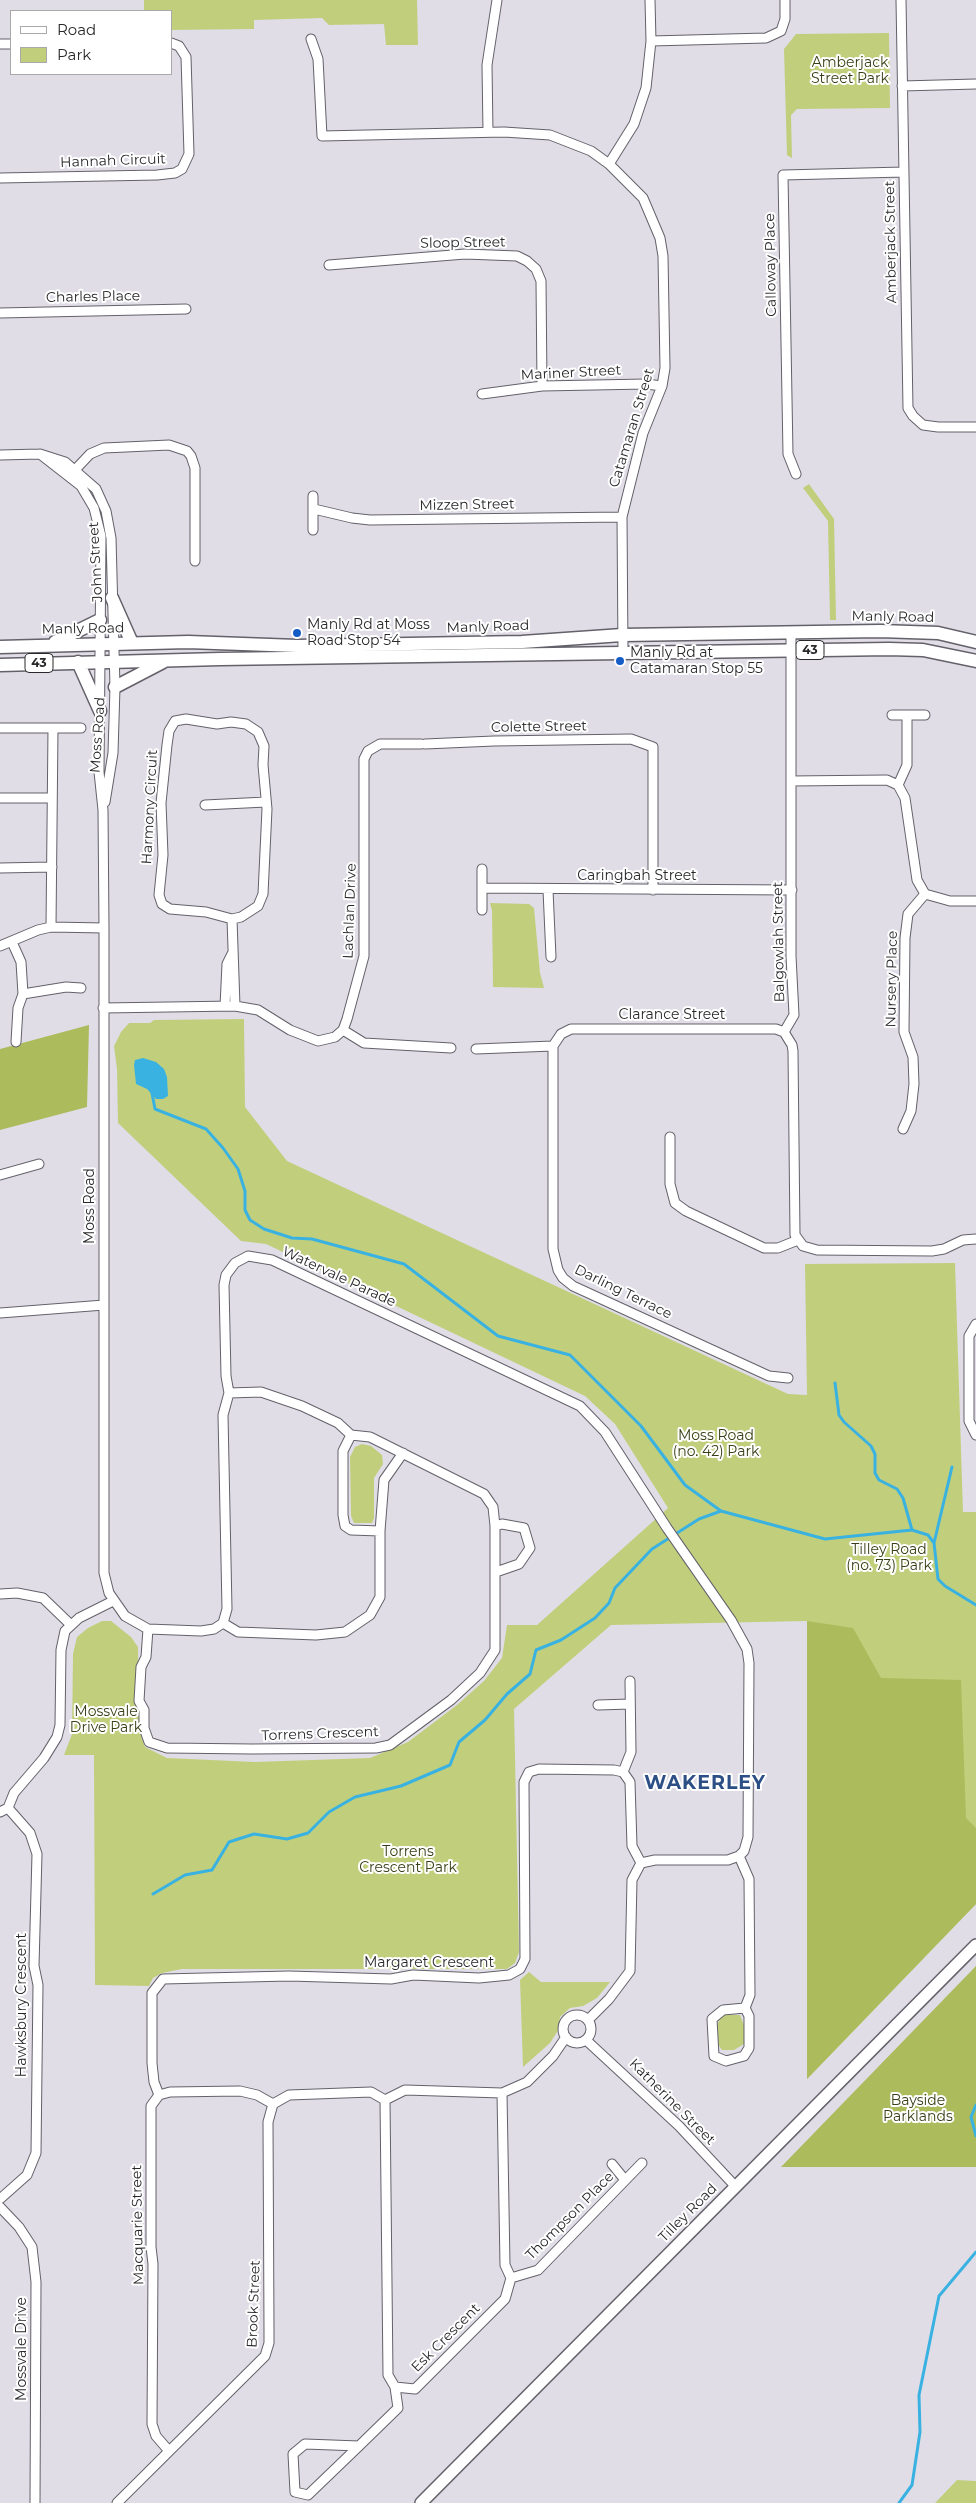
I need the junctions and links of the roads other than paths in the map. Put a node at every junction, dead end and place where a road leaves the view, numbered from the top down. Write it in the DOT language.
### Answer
graph roads {
  1 [pos="497,0"];
  2 [pos="650,0"];
  3 [pos="785,0"];
  4 [pos="901,0"];
  5 [pos="311,39"];
  6 [pos="651,41"];
  7 [pos="172,44"];
  8 [pos="976,84"];
  9 [pos="902,86"];
  10 [pos="488,132"];
  11 [pos="609,164"];
  12 [pos="904,172"];
  13 [pos="0,178"];
  14 [pos="329,265"];
  15 [pos="186,309"];
  16 [pos="0,313"];
  17 [pos="542,386"];
  18 [pos="662,386"];
  19 [pos="482,394"];
  20 [pos="976,426"];
  21 [pos="0,455"];
  22 [pos="72,472"];
  23 [pos="796,474"];
  24 [pos="313,496"];
  25 [pos="314,509"];
  26 [pos="622,518"];
  27 [pos="313,530"];
  28 [pos="195,561"];
  29 [pos="112,598"];
  30 [pos="100,620"];
  31 [pos="791,632"];
  32 [pos="622,635"];
  33 [pos="976,642"];
  34 [pos="106,643"];
  35 [pos="132,643"];
  36 [pos="50,645"];
  37 [pos="0,647"];
  38 [pos="791,650"];
  39 [pos="623,652"];
  40 [pos="114,661"];
  41 [pos="165,661"];
  42 [pos="976,661"];
  43 [pos="78,662"];
  44 [pos="100,662"];
  45 [pos="0,665"];
  46 [pos="115,687"];
  47 [pos="100,711"];
  48 [pos="892,715"];
  49 [pos="908,715"];
  50 [pos="925,715"];
  51 [pos="0,728"];
  52 [pos="53,728"];
  53 [pos="81,728"];
  54 [pos="368,750"];
  55 [pos="791,781"];
  56 [pos="898,785"];
  57 [pos="0,798"];
  58 [pos="52,798"];
  59 [pos="266,802"];
  60 [pos="205,805"];
  61 [pos="103,810"];
  62 [pos="52,867"];
  63 [pos="0,868"];
  64 [pos="482,868"];
  65 [pos="482,888"];
  66 [pos="548,890"];
  67 [pos="653,890"];
  68 [pos="792,890"];
  69 [pos="925,894"];
  70 [pos="976,901"];
  71 [pos="482,910"];
  72 [pos="232,919"];
  73 [pos="50,928"];
  74 [pos="104,928"];
  75 [pos="12,942"];
  76 [pos="0,946"];
  77 [pos="232,954"];
  78 [pos="551,957"];
  79 [pos="81,988"];
  80 [pos="23,994"];
  81 [pos="225,1006"];
  82 [pos="235,1006"];
  83 [pos="103,1008"];
  84 [pos="343,1030"];
  85 [pos="784,1032"];
  86 [pos="16,1042"];
  87 [pos="553,1046"];
  88 [pos="451,1048"];
  89 [pos="476,1049"];
  90 [pos="903,1129"];
  91 [pos="670,1137"];
  92 [pos="39,1164"];
  93 [pos="0,1174"];
  94 [pos="976,1239"];
  95 [pos="798,1240"];
  96 [pos="104,1306"];
  97 [pos="0,1313"];
  98 [pos="976,1324"];
  99 [pos="788,1378"];
  100 [pos="229,1394"];
  101 [pos="351,1435"];
  102 [pos="976,1435"];
  103 [pos="403,1453"];
  104 [pos="495,1526"];
  105 [pos="380,1531"];
  106 [pos="496,1572"];
  107 [pos="0,1594"];
  108 [pos="113,1601"];
  109 [pos="222,1624"];
  110 [pos="71,1625"];
  111 [pos="148,1628"];
  112 [pos="630,1681"];
  113 [pos="630,1704"];
  114 [pos="598,1705"];
  115 [pos="623,1772"];
  116 [pos="4,1810"];
  117 [pos="739,1856"];
  118 [pos="641,1863"];
  119 [pos="976,1945"];
  120 [pos="745,2008"];
  121 [pos="588,2020"];
  122 [pos="566,2037"];
  123 [pos="586,2040"];
  124 [pos="502,2093"];
  125 [pos="159,2095"];
  126 [pos="385,2100"];
  127 [pos="272,2104"];
  128 [pos="642,2163"];
  129 [pos="612,2164"];
  130 [pos="625,2180"];
  131 [pos="736,2187"];
  132 [pos="0,2199"];
  133 [pos="0,2207"];
  134 [pos="511,2278"];
  135 [pos="395,2387"];
  136 [pos="359,2446"];
  137 [pos="169,2451"];
  138 [pos="36,2503"];
  139 [pos="117,2503"];
  140 [pos="421,2503"];
  1 -- 10 [label="street"];
  2 -- 6 [label="street"];
  3 -- 6 [label="street"];
  4 -- 9 [label="street, Amberjack Street"];
  5 -- 10 [label="street, Catamaran Street"];
  6 -- 11 [label="street"];
  7 -- 13 [label="street, Hannah Circuit"];
  8 -- 9 [label="street"];
  9 -- 12 [label="street, Amberjack Street"];
  10 -- 11 [label="street, Catamaran Street"];
  11 -- 18 [label="street, Catamaran Street"];
  12 -- 20 [label="street, Amberjack Street"];
  12 -- 23 [label="street, Calloway Place"];
  14 -- 17 [label="street, Sloop Street"];
  15 -- 16 [label="street, Charles Place"];
  17 -- 18 [label="street, Mariner Street"];
  17 -- 19 [label="street, Mariner Street"];
  18 -- 26 [label="street, Catamaran Street"];
  21 -- 22 [label="street, John Street"];
  22 -- 28 [label="street"];
  22 -- 29 [label="street, John Street"];
  22 -- 30 [label="street, John Street"];
  24 -- 25 [label="street"];
  25 -- 26 [label="street, Mizzen Street"];
  25 -- 27 [label="street"];
  26 -- 32 [label="street, Catamaran Street"];
  29 -- 34 [label="street, John Street"];
  29 -- 35 [label="main road"];
  30 -- 34 [label="street, John Street"];
  30 -- 36 [label="main road"];
  31 -- 32 [label="main road, Manly Road / 43"];
  31 -- 33 [label="main road, Manly Road / 43"];
  31 -- 38 [label="street, Balgowlah Street"];
  32 -- 35 [label="main road, Manly Road / 43"];
  32 -- 39 [label="street, Catamaran Street"];
  34 -- 35 [label="main road, Manly Road / 43"];
  34 -- 36 [label="main road, Manly Road / 43"];
  34 -- 40 [label="street, Moss Road"];
  34 -- 44 [label="street, Moss Road"];
  36 -- 37 [label="main road, Manly Road / 43"];
  38 -- 39 [label="main road, Manly Road / 43"];
  38 -- 42 [label="main road, Manly Road / 43"];
  38 -- 55 [label="street, Balgowlah Street"];
  39 -- 41 [label="main road, Manly Road / 43"];
  40 -- 41 [label="main road, Manly Road / 43"];
  40 -- 44 [label="main road, Manly Road / 43"];
  40 -- 46 [label="street, Moss Road"];
  41 -- 46 [label="main road"];
  43 -- 44 [label="main road, Manly Road / 43"];
  43 -- 45 [label="main road, Manly Road / 43"];
  43 -- 47 [label="main road"];
  44 -- 47 [label="street, Moss Road"];
  46 -- 61 [label="street, Moss Road"];
  47 -- 61 [label="street, Moss Road"];
  48 -- 49 [label="street"];
  49 -- 50 [label="street"];
  49 -- 56 [label="street"];
  51 -- 52 [label="street"];
  52 -- 53 [label="street"];
  52 -- 58 [label="street"];
  54 -- 67 [label="street, Colette Street"];
  54 -- 84 [label="street, Lachlan Drive"];
  55 -- 56 [label="street"];
  55 -- 68 [label="street, Balgowlah Street"];
  56 -- 69 [label="street"];
  57 -- 58 [label="street"];
  58 -- 62 [label="street"];
  59 -- 60 [label="street"];
  59 -- 72 [label="street, Harmony Circuit"];
  59 -- 72 [label="street, Harmony Circuit"];
  61 -- 74 [label="street, Moss Road"];
  62 -- 63 [label="street"];
  62 -- 73 [label="street"];
  64 -- 65 [label="street"];
  65 -- 66 [label="street, Caringbah Street"];
  65 -- 71 [label="street"];
  66 -- 67 [label="street, Caringbah Street"];
  66 -- 78 [label="street"];
  67 -- 68 [label="street, Caringbah Street"];
  68 -- 85 [label="street, Balgowlah Street"];
  69 -- 70 [label="street"];
  69 -- 90 [label="street, Nursery Place"];
  72 -- 77 [label="street"];
  73 -- 74 [label="street"];
  73 -- 75 [label="street"];
  74 -- 83 [label="street, Moss Road"];
  75 -- 76 [label="street"];
  75 -- 80 [label="street"];
  77 -- 81 [label="street"];
  77 -- 82 [label="street"];
  79 -- 80 [label="street"];
  80 -- 86 [label="street"];
  81 -- 82 [label="street"];
  81 -- 83 [label="street"];
  82 -- 84 [label="street"];
  83 -- 96 [label="street, Moss Road"];
  84 -- 88 [label="street"];
  85 -- 87 [label="street, Clarance Street"];
  85 -- 95 [label="street"];
  87 -- 89 [label="street"];
  87 -- 99 [label="street, Darling Terrace"];
  91 -- 95 [label="street"];
  92 -- 93 [label="street"];
  94 -- 95 [label="street"];
  96 -- 97 [label="street"];
  96 -- 108 [label="street, Moss Road"];
  98 -- 102 [label="street"];
  100 -- 101 [label="street, Torrens Crescent"];
  100 -- 109 [label="street, Watervale Parade"];
  100 -- 117 [label="street, Watervale Parade"];
  101 -- 103 [label="street, Torrens Crescent"];
  101 -- 105 [label="street"];
  103 -- 104 [label="street, Torrens Crescent"];
  103 -- 105 [label="street"];
  104 -- 106 [label="street, Torrens Crescent"];
  104 -- 106 [label="street"];
  105 -- 109 [label="street"];
  106 -- 111 [label="street, Torrens Crescent"];
  107 -- 110 [label="street"];
  108 -- 110 [label="street"];
  108 -- 111 [label="street"];
  109 -- 111 [label="street"];
  110 -- 116 [label="street"];
  112 -- 113 [label="street"];
  113 -- 114 [label="street"];
  113 -- 115 [label="street"];
  115 -- 118 [label="street"];
  115 -- 125 [label="street, Margaret Crescent"];
  116 -- 132 [label="street, Hawksbury Crescent"];
  117 -- 118 [label="street"];
  117 -- 120 [label="street"];
  118 -- 121 [label="street"];
  119 -- 131 [label="main road, Tilley Road"];
  120 -- 120 [label="street"];
  121 -- 122 [label="street"];
  121 -- 123 [label="street"];
  122 -- 123 [label="street"];
  122 -- 124 [label="street"];
  123 -- 131 [label="street, Katherine Street"];
  124 -- 126 [label="street"];
  124 -- 134 [label="street"];
  125 -- 127 [label="street"];
  125 -- 137 [label="street, Macquarie Street"];
  126 -- 127 [label="street"];
  126 -- 135 [label="street, Esk Crescent"];
  127 -- 137 [label="street, Brook Street"];
  128 -- 130 [label="street, Thompson Place"];
  129 -- 130 [label="street"];
  130 -- 134 [label="street, Thompson Place"];
  131 -- 140 [label="main road, Tilley Road"];
  133 -- 138 [label="street, Mossvale Drive"];
  134 -- 135 [label="street, Esk Crescent"];
  135 -- 136 [label="street"];
  136 -- 136 [label="street"];
  137 -- 139 [label="street, Brook Street"];
}
